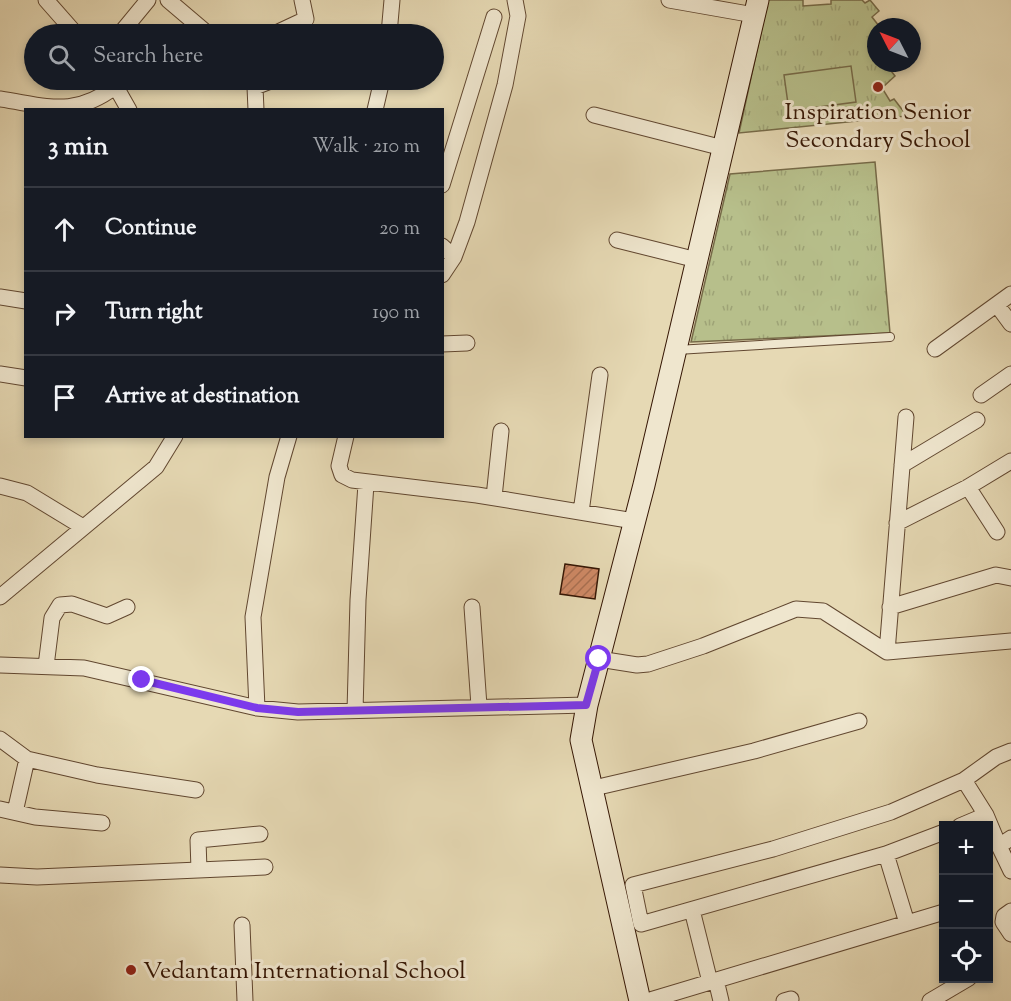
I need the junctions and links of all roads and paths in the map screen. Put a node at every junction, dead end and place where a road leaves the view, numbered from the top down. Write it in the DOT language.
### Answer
graph roads {
  1 [pos="46,0"];
  2 [pos="148,0"];
  3 [pos="168,0"];
  4 [pos="302,0"];
  5 [pos="392,0"];
  6 [pos="515,0"];
  7 [pos="669,0"];
  8 [pos="756,7"];
  9 [pos="494,17"];
  10 [pos="67,24"];
  11 [pos="128,24"];
  12 [pos="196,24"];
  13 [pos="295,24"];
  14 [pos="390,24"];
  15 [pos="107,90"];
  16 [pos="118,90"];
  17 [pos="253,90"];
  18 [pos="380,90"];
  19 [pos="0,99"];
  20 [pos="58,108"];
  21 [pos="68,108"];
  22 [pos="128,108"];
  23 [pos="256,108"];
  24 [pos="375,108"];
  25 [pos="594,115"];
  26 [pos="723,148"];
  27 [pos="444,179"];
  28 [pos="617,240"];
  29 [pos="444,248"];
  30 [pos="454,257"];
  31 [pos="697,260"];
  32 [pos="444,272"];
  33 [pos="1011,294"];
  34 [pos="0,297"];
  35 [pos="24,302"];
  36 [pos="997,305"];
  37 [pos="1011,324"];
  38 [pos="890,337"];
  39 [pos="467,343"];
  40 [pos="444,344"];
  41 [pos="935,349"];
  42 [pos="676,350"];
  43 [pos="0,374"];
  44 [pos="1011,374"];
  45 [pos="600,375"];
  46 [pos="24,378"];
  47 [pos="981,395"];
  48 [pos="906,417"];
  49 [pos="977,420"];
  50 [pos="501,431"];
  51 [pos="174,438"];
  52 [pos="288,438"];
  53 [pos="346,438"];
  54 [pos="1011,460"];
  55 [pos="902,465"];
  56 [pos="366,484"];
  57 [pos="0,486"];
  58 [pos="968,487"];
  59 [pos="494,497"];
  60 [pos="581,512"];
  61 [pos="634,521"];
  62 [pos="897,523"];
  63 [pos="83,527"];
  64 [pos="997,532"];
  65 [pos="1011,579"];
  66 [pos="3,590"];
  67 [pos="127,607"];
  68 [pos="472,607"];
  69 [pos="890,607"];
  70 [pos="1011,642"];
  71 [pos="887,652"];
  72 [pos="599,659"];
  73 [pos="0,665"];
  74 [pos="46,666"];
  75 [pos="586,705"];
  76 [pos="479,706"];
  77 [pos="257,708"];
  78 [pos="355,711"];
  79 [pos="859,721"];
  80 [pos="0,739"];
  81 [pos="1011,752"];
  82 [pos="27,759"];
  83 [pos="964,780"];
  84 [pos="594,788"];
  85 [pos="196,790"];
  86 [pos="7,811"];
  87 [pos="986,815"];
  88 [pos="970,821"];
  89 [pos="102,823"];
  90 [pos="260,834"];
  91 [pos="939,834"];
  92 [pos="1005,842"];
  93 [pos="886,854"];
  94 [pos="265,867"];
  95 [pos="199,870"];
  96 [pos="1011,871"];
  97 [pos="0,875"];
  98 [pos="692,910"];
  99 [pos="1011,911"];
  100 [pos="939,913"];
  101 [pos="907,923"];
  102 [pos="242,924"];
  103 [pos="1011,934"];
  104 [pos="713,981"];
  105 [pos="961,983"];
  106 [pos="245,1001"];
  107 [pos="640,1001"];
  108 [pos="647,1001"];
  109 [pos="721,1001"];
  110 [pos="930,1001"];
  1 -- 10 [label="street"];
  2 -- 11 [label="street"];
  3 -- 12 [label="street"];
  4 -- 13 [label="street"];
  5 -- 14 [label="street"];
  6 -- 30 [label="street"];
  7 -- 8 [label="street"];
  8 -- 26 [label="main road"];
  9 -- 27 [label="street"];
  15 -- 21 [label="street"];
  16 -- 22 [label="street"];
  17 -- 23 [label="street"];
  18 -- 24 [label="street"];
  19 -- 20 [label="street"];
  25 -- 26 [label="street"];
  26 -- 31 [label="main road"];
  28 -- 31 [label="street"];
  29 -- 30 [label="street"];
  30 -- 32 [label="street"];
  31 -- 42 [label="main road"];
  33 -- 36 [label="street"];
  34 -- 35 [label="street"];
  36 -- 37 [label="street"];
  36 -- 41 [label="street"];
  38 -- 42 [label="lane"];
  39 -- 40 [label="street"];
  42 -- 61 [label="main road"];
  43 -- 46 [label="street"];
  44 -- 47 [label="street"];
  45 -- 60 [label="street"];
  48 -- 55 [label="street"];
  49 -- 55 [label="street"];
  50 -- 59 [label="street"];
  51 -- 63 [label="street"];
  52 -- 77 [label="street"];
  53 -- 56 [label="street"];
  54 -- 58 [label="street"];
  55 -- 62 [label="street"];
  56 -- 59 [label="street"];
  56 -- 78 [label="street"];
  57 -- 63 [label="street"];
  58 -- 62 [label="street"];
  58 -- 64 [label="street"];
  59 -- 60 [label="street"];
  60 -- 61 [label="street"];
  61 -- 72 [label="main road"];
  62 -- 69 [label="street"];
  63 -- 66 [label="street"];
  65 -- 69 [label="street"];
  67 -- 74 [label="street"];
  68 -- 76 [label="street"];
  69 -- 71 [label="street"];
  70 -- 71 [label="street"];
  71 -- 72 [label="street"];
  72 -- 75 [label="main road"];
  73 -- 74 [label="street"];
  74 -- 77 [label="street"];
  75 -- 76 [label="street"];
  75 -- 84 [label="main road"];
  76 -- 78 [label="street"];
  77 -- 78 [label="street"];
  79 -- 84 [label="street"];
  80 -- 82 [label="street"];
  81 -- 83 [label="street"];
  82 -- 85 [label="street"];
  82 -- 86 [label="street"];
  83 -- 87 [label="street"];
  83 -- 98 [label="street"];
  84 -- 107 [label="main road"];
  86 -- 89 [label="street"];
  87 -- 88 [label="street"];
  87 -- 92 [label="street"];
  90 -- 95 [label="street"];
  91 -- 93 [label="street"];
  92 -- 96 [label="street"];
  93 -- 98 [label="street"];
  93 -- 101 [label="street"];
  94 -- 95 [label="street"];
  95 -- 97 [label="street"];
  98 -- 104 [label="street"];
  99 -- 103 [label="street"];
  100 -- 101 [label="street"];
  101 -- 104 [label="street"];
  102 -- 106 [label="street"];
  104 -- 108 [label="street"];
  104 -- 109 [label="street"];
  105 -- 110 [label="street"];
}
